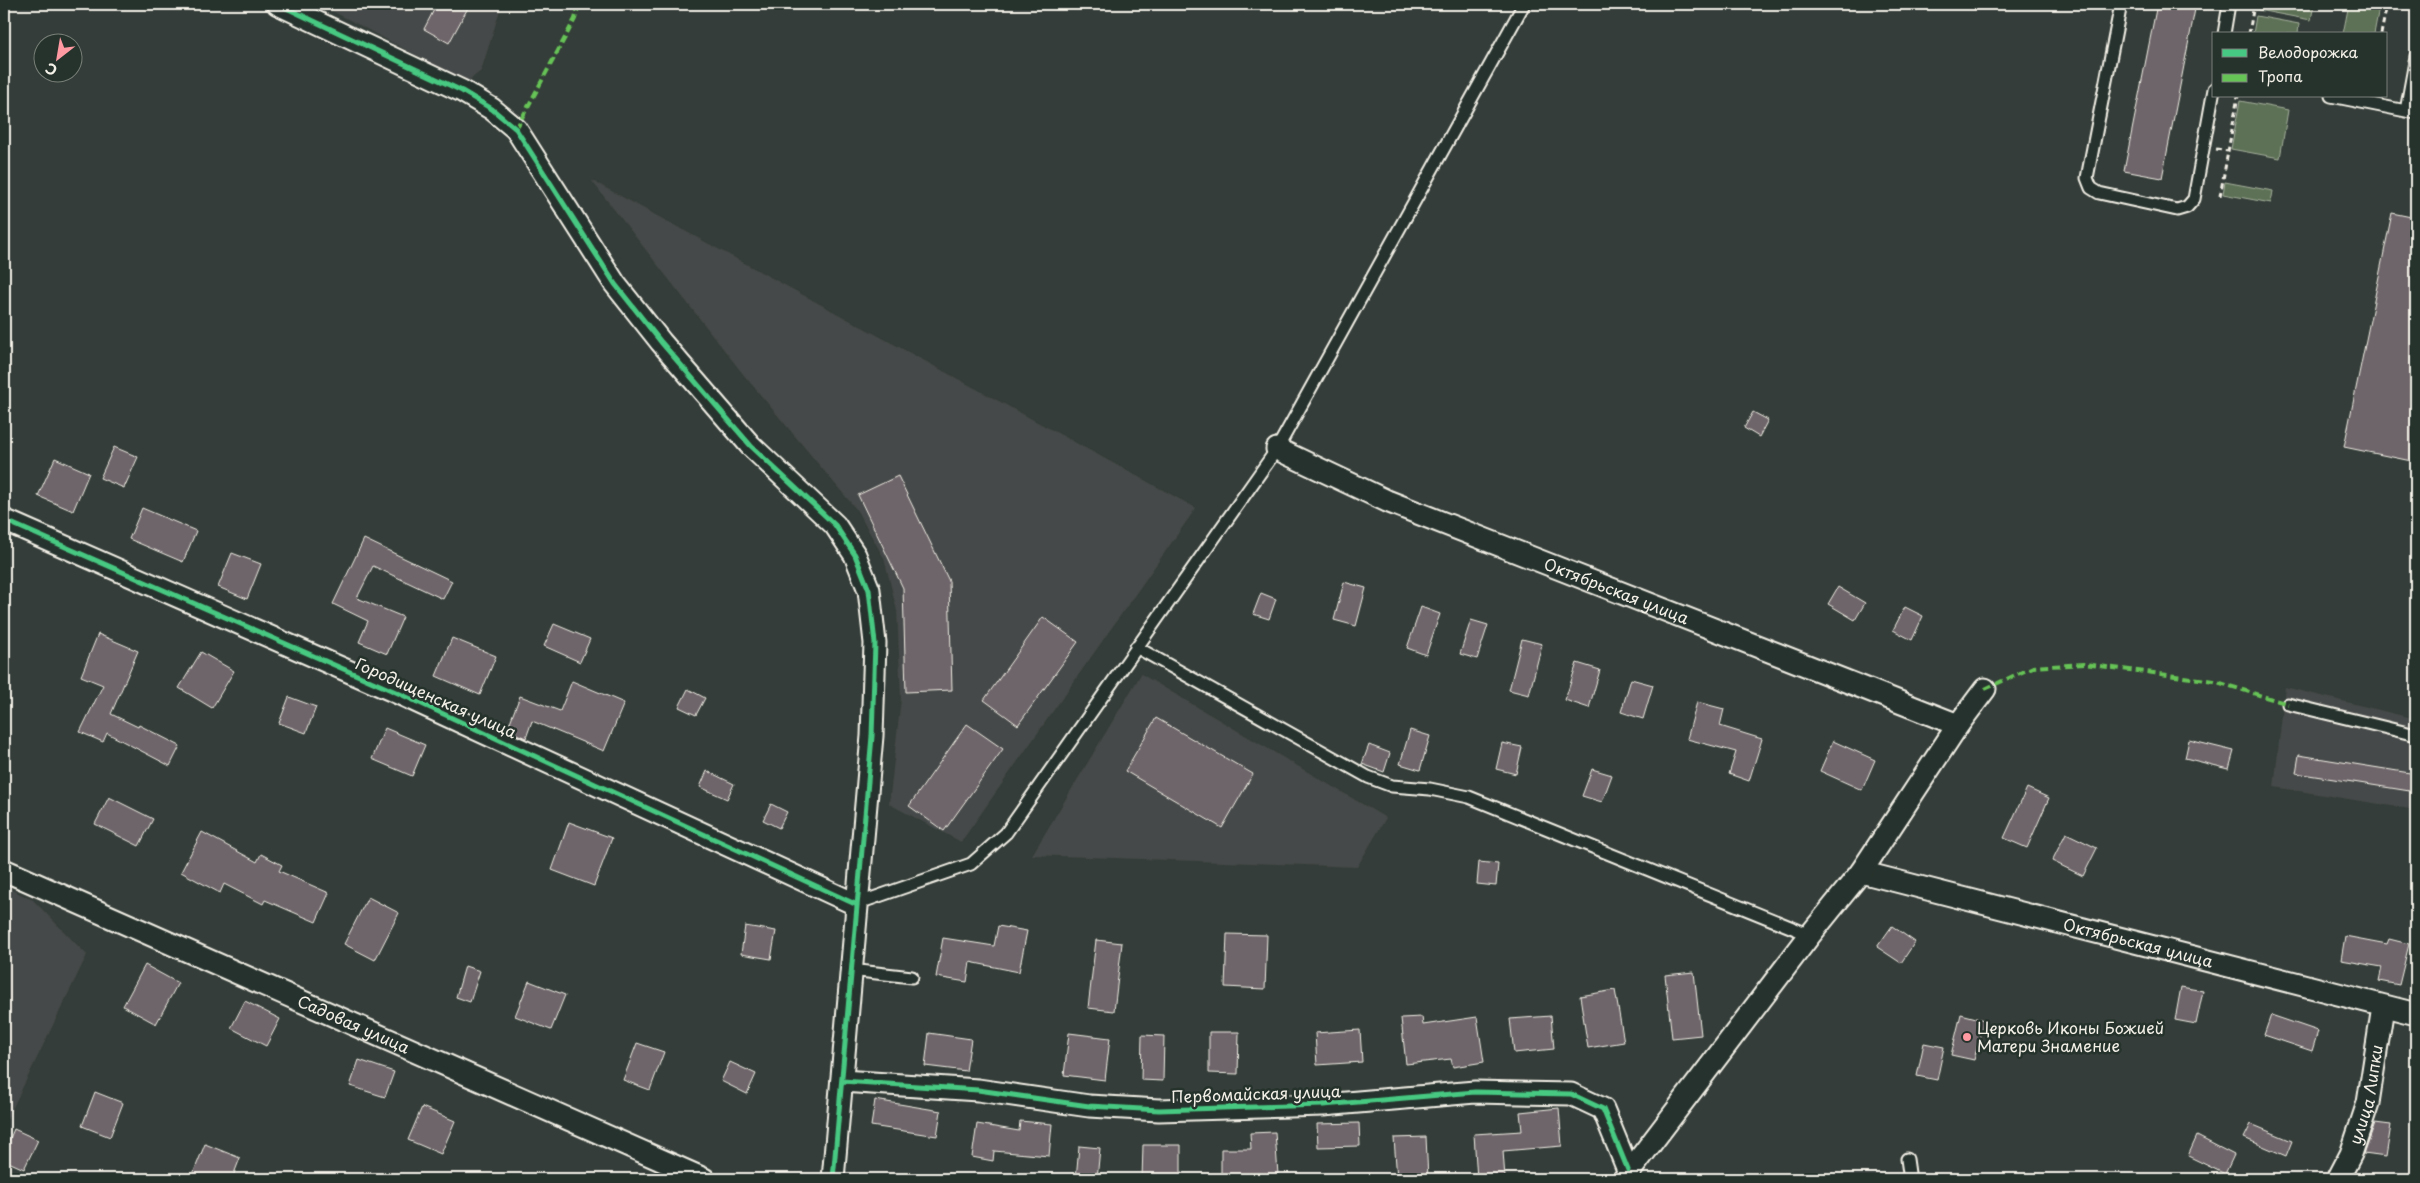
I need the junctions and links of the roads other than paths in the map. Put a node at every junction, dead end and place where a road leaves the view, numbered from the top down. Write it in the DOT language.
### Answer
graph roads {
  1 [pos="278,4"];
  2 [pos="1524,4"];
  3 [pos="2120,4"];
  4 [pos="2229,4"];
  5 [pos="2224,32"];
  6 [pos="2416,56"];
  7 [pos="2212,98"];
  8 [pos="2341,98"];
  9 [pos="2411,112"];
  10 [pos="1277,449"];
  11 [pos="4,520"];
  12 [pos="1136,647"];
  13 [pos="1985,689"];
  14 [pos="2288,704"];
  15 [pos="1958,725"];
  16 [pos="2416,735"];
  17 [pos="4,870"];
  18 [pos="1861,872"];
  19 [pos="855,904"];
  20 [pos="1810,934"];
  21 [pos="850,970"];
  22 [pos="912,977"];
  23 [pos="2383,1007"];
  24 [pos="2416,1014"];
  25 [pos="842,1081"];
  26 [pos="1907,1159"];
  27 [pos="1626,1175"];
  28 [pos="704,1179"];
  29 [pos="833,1179"];
  30 [pos="1907,1179"];
  31 [pos="2338,1179"];
  1 -- 19 [label="street"];
  2 -- 10 [label="lane"];
  3 -- 7 [label="lane"];
  4 -- 5 [label="lane"];
  6 -- 9 [label="lane"];
  8 -- 9 [label="lane"];
  10 -- 12 [label="lane"];
  10 -- 15 [label="street, Октябрьская улица"];
  11 -- 19 [label="street, Городищенская улица"];
  12 -- 19 [label="lane"];
  12 -- 20 [label="lane"];
  13 -- 15 [label="street"];
  14 -- 16 [label="lane"];
  15 -- 18 [label="street"];
  17 -- 28 [label="street, Садовая улица"];
  18 -- 20 [label="street"];
  18 -- 23 [label="street, Октябрьская улица"];
  19 -- 21 [label="street"];
  20 -- 27 [label="street"];
  21 -- 22 [label="lane"];
  21 -- 25 [label="street"];
  23 -- 24 [label="street, Октябрьская улица"];
  23 -- 31 [label="street, улица Липки"];
  25 -- 27 [label="street, Первомайская улица"];
  25 -- 29 [label="street"];
  26 -- 30 [label="lane"];
}
